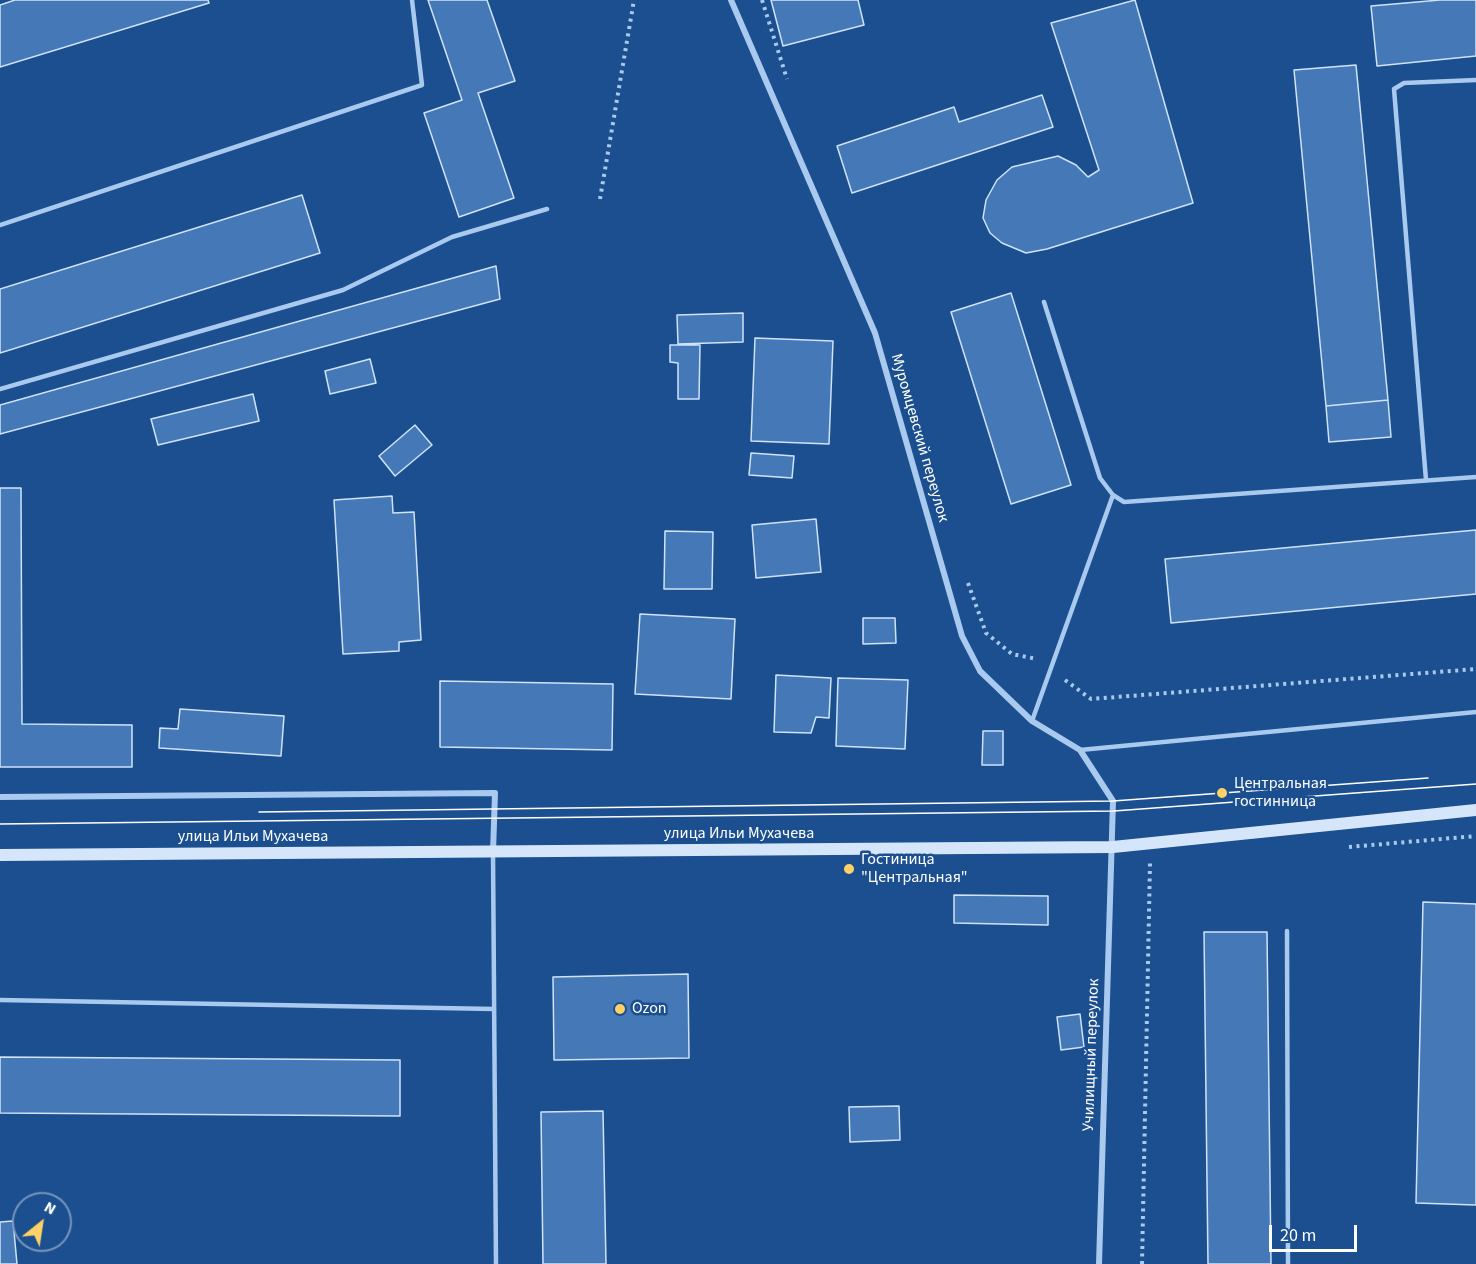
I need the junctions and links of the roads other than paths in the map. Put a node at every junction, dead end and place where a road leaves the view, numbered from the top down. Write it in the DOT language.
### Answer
graph roads {
  1 [pos="412,0"];
  2 [pos="731,0"];
  3 [pos="1476,80"];
  4 [pos="547,209"];
  5 [pos="0,225"];
  6 [pos="1044,302"];
  7 [pos="0,389"];
  8 [pos="1476,477"];
  9 [pos="1426,480"];
  10 [pos="1113,495"];
  11 [pos="1476,712"];
  12 [pos="1032,721"];
  13 [pos="1080,750"];
  14 [pos="0,797"];
  15 [pos="1476,810"];
  16 [pos="1113,847"];
  17 [pos="494,852"];
  18 [pos="0,855"];
  19 [pos="1287,931"];
  20 [pos="0,1000"];
  21 [pos="494,1009"];
  22 [pos="496,1264"];
  23 [pos="1099,1264"];
  24 [pos="1288,1264"];
  1 -- 5 [label="lane"];
  2 -- 12 [label="street, Муромцевский переулок"];
  3 -- 9 [label="lane"];
  4 -- 7 [label="lane"];
  6 -- 10 [label="lane"];
  8 -- 9 [label="lane"];
  9 -- 10 [label="lane"];
  10 -- 12 [label="lane"];
  11 -- 13 [label="lane"];
  12 -- 13 [label="street, Муромцевский переулок"];
  13 -- 16 [label="street, Муромцевский переулок"];
  14 -- 17 [label="street"];
  15 -- 16 [label="main road, улица Ильи Мухачева"];
  16 -- 17 [label="main road, улица Ильи Мухачева"];
  16 -- 23 [label="street, Училищный переулок"];
  17 -- 18 [label="main road, улица Ильи Мухачева"];
  17 -- 21 [label="lane"];
  19 -- 24 [label="lane"];
  20 -- 21 [label="lane"];
  21 -- 22 [label="lane"];
}
